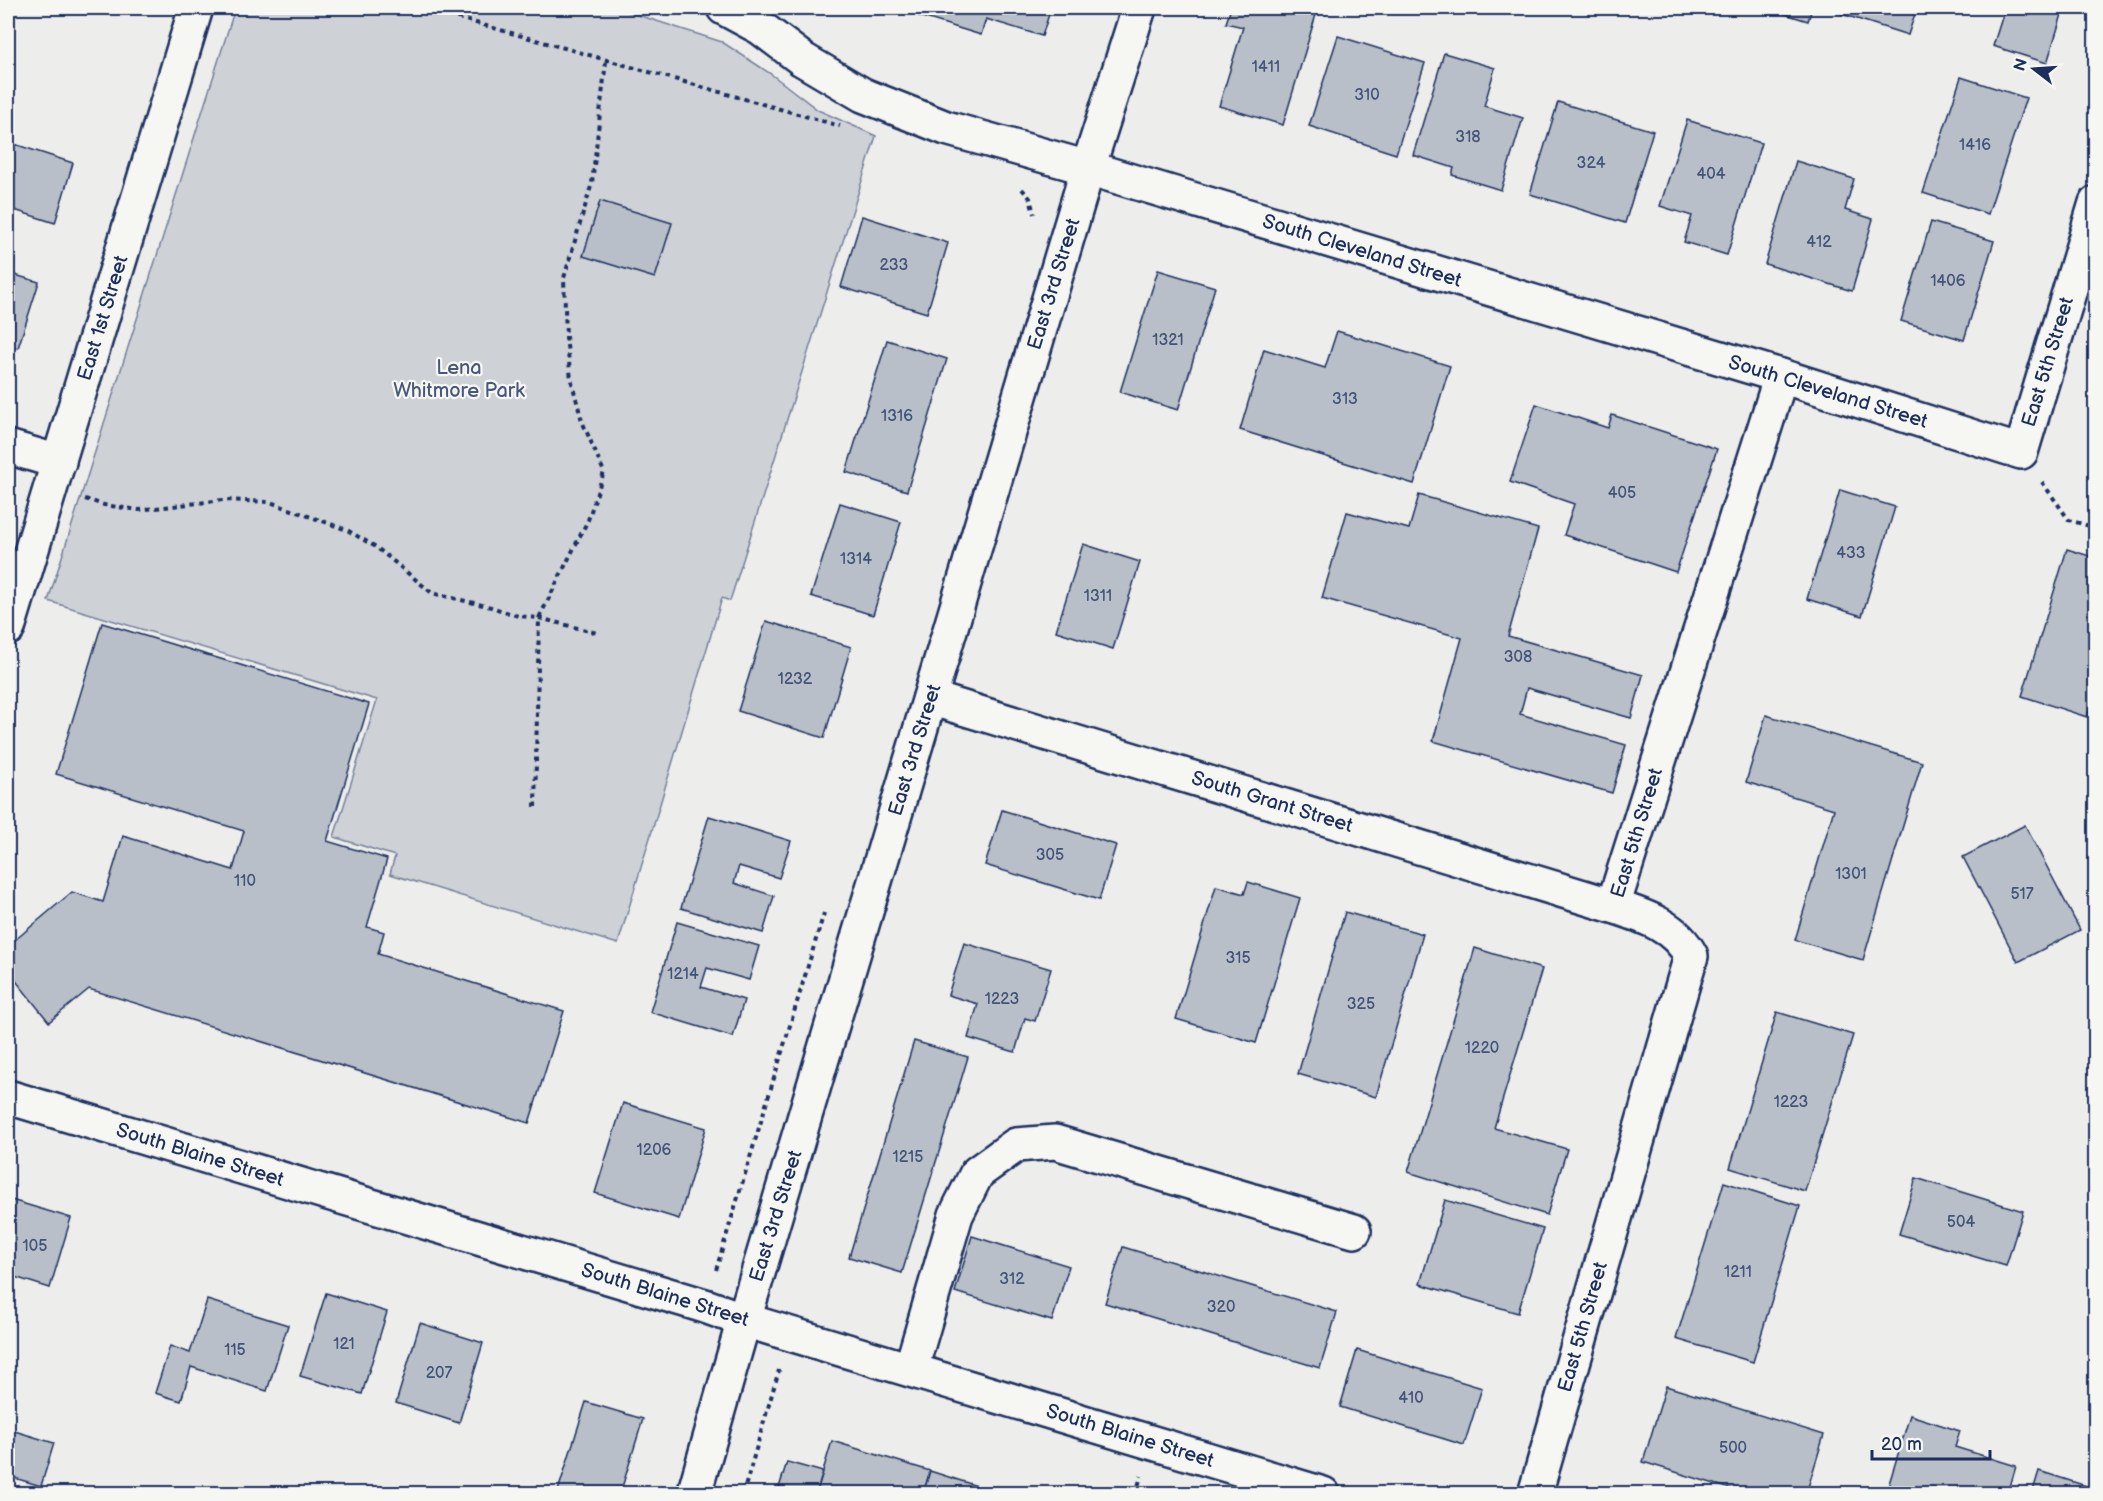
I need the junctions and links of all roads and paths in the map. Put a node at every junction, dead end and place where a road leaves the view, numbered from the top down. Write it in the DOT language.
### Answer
graph roads {
  1 [pos="196,8"];
  2 [pos="423,8"];
  3 [pos="724,8"];
  4 [pos="1139,8"];
  5 [pos="606,61"];
  6 [pos="842,127"];
  7 [pos="1088,168"];
  8 [pos="1016,186"];
  9 [pos="2096,203"];
  10 [pos="1034,218"];
  11 [pos="1781,376"];
  12 [pos="8,447"];
  13 [pos="2021,452"];
  14 [pos="59,462"];
  15 [pos="82,498"];
  16 [pos="2096,528"];
  17 [pos="539,618"];
  18 [pos="8,628"];
  19 [pos="597,633"];
  20 [pos="930,698"];
  21 [pos="535,807"];
  22 [pos="826,905"];
  23 [pos="1613,906"];
  24 [pos="8,1097"];
  25 [pos="1354,1231"];
  26 [pos="705,1306"];
  27 [pos="744,1320"];
  28 [pos="781,1364"];
  29 [pos="911,1370"];
  30 [pos="1142,1472"];
  31 [pos="694,1494"];
  32 [pos="743,1494"];
  33 [pos="1136,1494"];
  34 [pos="1323,1494"];
  35 [pos="1534,1494"];
  1 -- 14 [label="street, East 1st Street"];
  2 -- 5 [label="path"];
  3 -- 7 [label="street, South Cleveland Street"];
  4 -- 7 [label="street, East 3rd Street"];
  5 -- 6 [label="path"];
  5 -- 17 [label="path"];
  7 -- 11 [label="street, South Cleveland Street"];
  7 -- 20 [label="street, East 3rd Street"];
  8 -- 10 [label="path"];
  9 -- 13 [label="street, East 5th Street"];
  11 -- 13 [label="street, South Cleveland Street"];
  11 -- 23 [label="street, East 5th Street"];
  12 -- 14 [label="street"];
  13 -- 16 [label="path"];
  14 -- 18 [label="street, East 1st Street"];
  15 -- 17 [label="path"];
  17 -- 19 [label="path"];
  17 -- 21 [label="path"];
  20 -- 23 [label="street, South Grant Street"];
  20 -- 27 [label="street, East 3rd Street"];
  22 -- 26 [label="path"];
  23 -- 35 [label="street, East 5th Street"];
  24 -- 26 [label="street, South Blaine Street"];
  25 -- 29 [label="street"];
  26 -- 27 [label="street, South Blaine Street"];
  27 -- 29 [label="street, South Blaine Street"];
  27 -- 31 [label="street, East 3rd Street"];
  28 -- 32 [label="path"];
  29 -- 34 [label="street, South Blaine Street"];
  30 -- 33 [label="path"];
}
